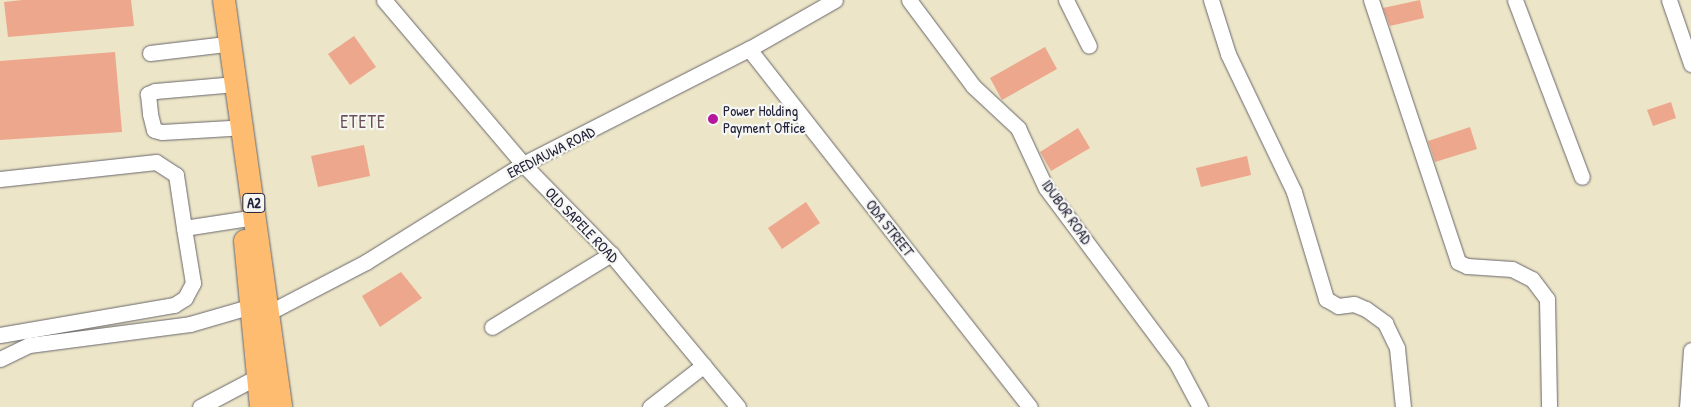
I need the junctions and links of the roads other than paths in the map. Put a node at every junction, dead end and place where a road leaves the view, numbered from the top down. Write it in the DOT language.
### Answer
graph roads {
  1 [pos="211,0"];
  2 [pos="224,0"];
  3 [pos="384,0"];
  4 [pos="836,0"];
  5 [pos="910,0"];
  6 [pos="1066,0"];
  7 [pos="1211,0"];
  8 [pos="1371,0"];
  9 [pos="1516,0"];
  10 [pos="1669,0"];
  11 [pos="218,46"];
  12 [pos="1089,46"];
  13 [pos="749,49"];
  14 [pos="150,53"];
  15 [pos="1691,64"];
  16 [pos="224,85"];
  17 [pos="230,128"];
  18 [pos="523,164"];
  19 [pos="1582,177"];
  20 [pos="0,179"];
  21 [pos="243,219"];
  22 [pos="184,228"];
  23 [pos="611,254"];
  24 [pos="261,309"];
  25 [pos="492,327"];
  26 [pos="0,335"];
  27 [pos="1691,350"];
  28 [pos="0,359"];
  29 [pos="704,365"];
  30 [pos="257,377"];
  31 [pos="200,407"];
  32 [pos="261,407"];
  33 [pos="281,407"];
  34 [pos="650,407"];
  35 [pos="738,407"];
  36 [pos="1030,407"];
  37 [pos="1200,407"];
  38 [pos="1404,407"];
  39 [pos="1549,407"];
  40 [pos="1687,407"];
  1 -- 11 [label="highway, A2"];
  2 -- 24 [label="highway, A2"];
  3 -- 18 [label="street, OLD SAPELE ROAD"];
  4 -- 13 [label="street, EREDIAUWA ROAD"];
  5 -- 37 [label="street, IDUBOR ROAD"];
  6 -- 12 [label="street"];
  7 -- 38 [label="street"];
  8 -- 39 [label="street"];
  9 -- 19 [label="street"];
  10 -- 15 [label="street"];
  11 -- 14 [label="street"];
  11 -- 16 [label="highway, A2"];
  13 -- 18 [label="street, EREDIAUWA ROAD"];
  13 -- 36 [label="street, ODA STREET"];
  16 -- 17 [label="highway, A2"];
  16 -- 17 [label="street"];
  17 -- 21 [label="highway, A2"];
  18 -- 23 [label="street, OLD SAPELE ROAD"];
  18 -- 24 [label="street, EREDIAUWA ROAD"];
  20 -- 22 [label="street"];
  21 -- 22 [label="street"];
  21 -- 24 [label="highway, A2"];
  22 -- 26 [label="street"];
  23 -- 25 [label="street"];
  23 -- 29 [label="street, OLD SAPELE ROAD"];
  24 -- 28 [label="street, EREDIAUWA ROAD"];
  24 -- 30 [label="highway, A2"];
  24 -- 33 [label="highway, A2"];
  27 -- 40 [label="street"];
  29 -- 34 [label="street"];
  29 -- 35 [label="street, OLD SAPELE ROAD"];
  30 -- 31 [label="street"];
  30 -- 32 [label="highway, A2"];
}
